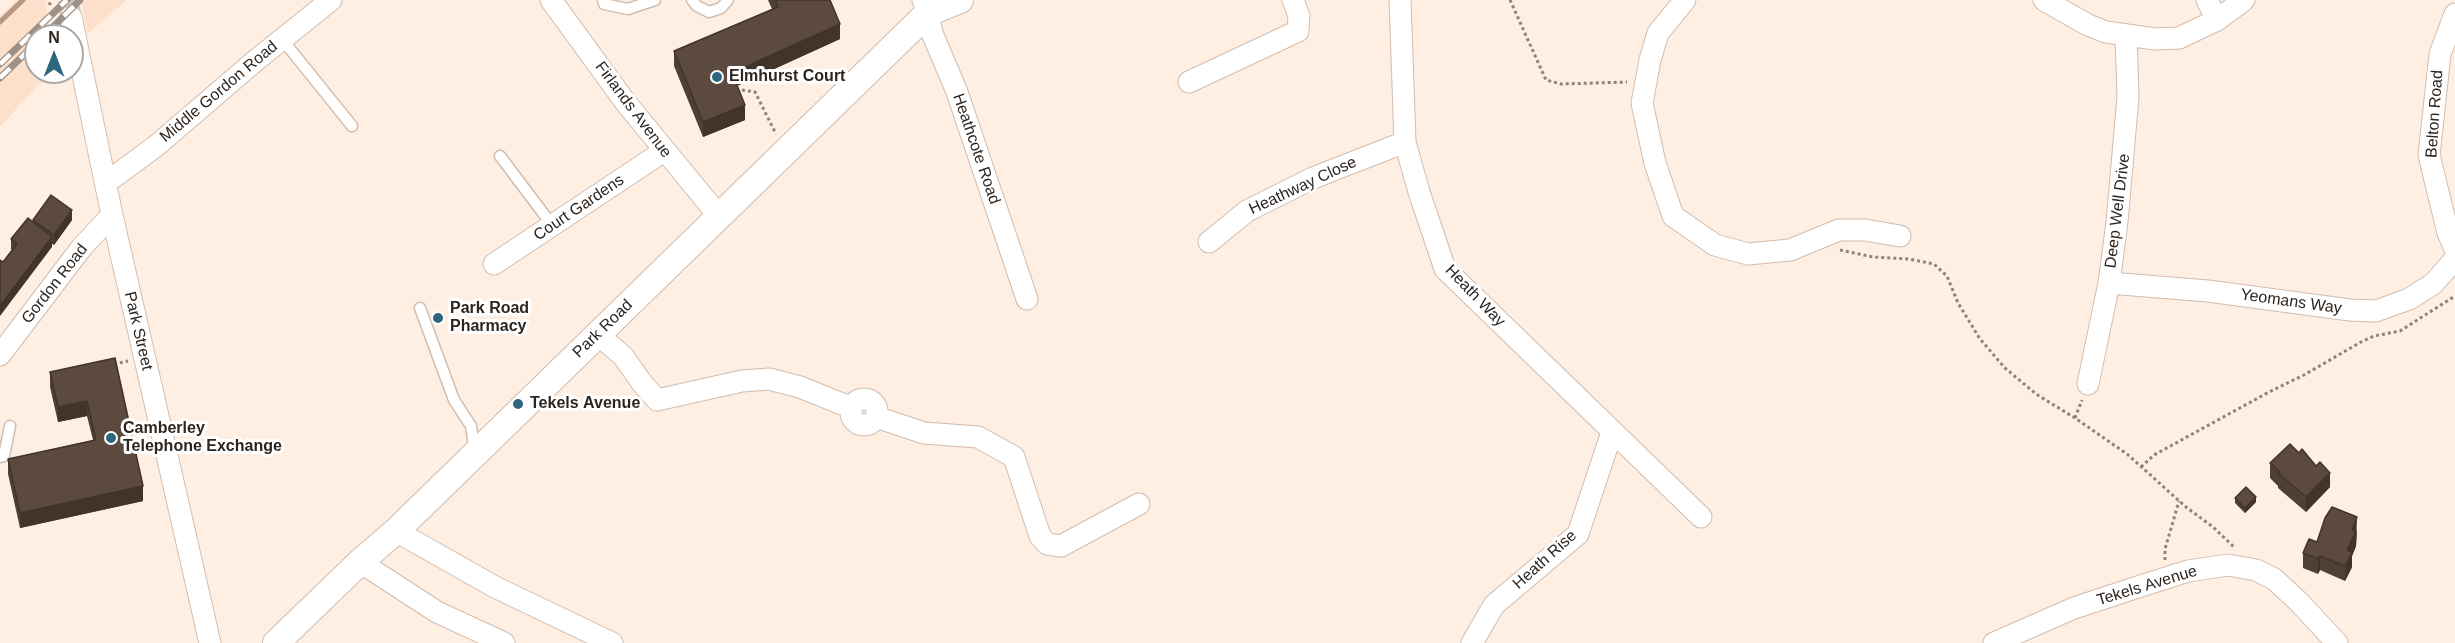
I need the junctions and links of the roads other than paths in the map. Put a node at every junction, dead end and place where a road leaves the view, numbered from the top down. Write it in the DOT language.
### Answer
graph roads {
  1 [pos="332,0"];
  2 [pos="551,0"];
  3 [pos="603,0"];
  4 [pos="655,0"];
  5 [pos="692,0"];
  6 [pos="728,0"];
  7 [pos="960,0"];
  8 [pos="1293,0"];
  9 [pos="1400,0"];
  10 [pos="1685,0"];
  11 [pos="2044,0"];
  12 [pos="2206,0"];
  13 [pos="2244,0"];
  14 [pos="925,6"];
  15 [pos="2455,14"];
  16 [pos="71,17"];
  17 [pos="2217,20"];
  18 [pos="2126,36"];
  19 [pos="282,39"];
  20 [pos="1190,82"];
  21 [pos="352,126"];
  22 [pos="1405,142"];
  23 [pos="664,151"];
  24 [pos="500,156"];
  25 [pos="105,181"];
  26 [pos="112,215"];
  27 [pos="719,216"];
  28 [pos="552,225"];
  29 [pos="1900,236"];
  30 [pos="1209,242"];
  31 [pos="2455,249"];
  32 [pos="2455,259"];
  33 [pos="494,264"];
  34 [pos="2109,283"];
  35 [pos="1027,299"];
  36 [pos="420,308"];
  37 [pos="597,334"];
  38 [pos="0,355"];
  39 [pos="2088,384"];
  40 [pos="10,426"];
  41 [pos="483,430"];
  42 [pos="1612,432"];
  43 [pos="0,457"];
  44 [pos="1139,504"];
  45 [pos="1701,517"];
  46 [pos="396,531"];
  47 [pos="360,562"];
  48 [pos="210,643"];
  49 [pos="276,643"];
  50 [pos="504,643"];
  51 [pos="612,643"];
  52 [pos="1472,643"];
  53 [pos="1994,643"];
  54 [pos="2337,643"];
  1 -- 19 [label="street, Middle Gordon Road"];
  2 -- 23 [label="street, Firlands Avenue"];
  3 -- 4 [label="lane"];
  5 -- 6 [label="lane"];
  7 -- 14 [label="street"];
  8 -- 20 [label="street"];
  9 -- 22 [label="street, Heath Way"];
  10 -- 29 [label="street"];
  11 -- 18 [label="street"];
  12 -- 17 [label="street"];
  13 -- 17 [label="street"];
  14 -- 27 [label="street, Park Road"];
  14 -- 35 [label="street, Heathcote Road"];
  15 -- 31 [label="street, Belton Road"];
  16 -- 25 [label="street, Park Street"];
  17 -- 18 [label="street"];
  18 -- 34 [label="street, Deep Well Drive"];
  19 -- 21 [label="lane"];
  19 -- 25 [label="street, Middle Gordon Road"];
  22 -- 30 [label="street, Heathway Close"];
  22 -- 42 [label="street, Heath Way"];
  23 -- 27 [label="street, Firlands Avenue"];
  23 -- 28 [label="street, Court Gardens"];
  24 -- 28 [label="lane"];
  25 -- 26 [label="street, Park Street"];
  26 -- 38 [label="street, Gordon Road"];
  26 -- 48 [label="street, Park Street"];
  27 -- 37 [label="street, Park Road"];
  28 -- 33 [label="street, Court Gardens"];
  32 -- 34 [label="street, Yeomans Way"];
  34 -- 39 [label="street, Deep Well Drive"];
  36 -- 41 [label="lane"];
  37 -- 41 [label="street, Park Road"];
  37 -- 44 [label="street"];
  40 -- 43 [label="lane"];
  41 -- 46 [label="street, Park Road"];
  42 -- 45 [label="street, Heath Way"];
  42 -- 52 [label="street, Heath Rise"];
  46 -- 47 [label="street, Park Road"];
  46 -- 51 [label="street"];
  47 -- 49 [label="street, Park Road"];
  47 -- 50 [label="street"];
  53 -- 54 [label="street, Tekels Avenue"];
}
